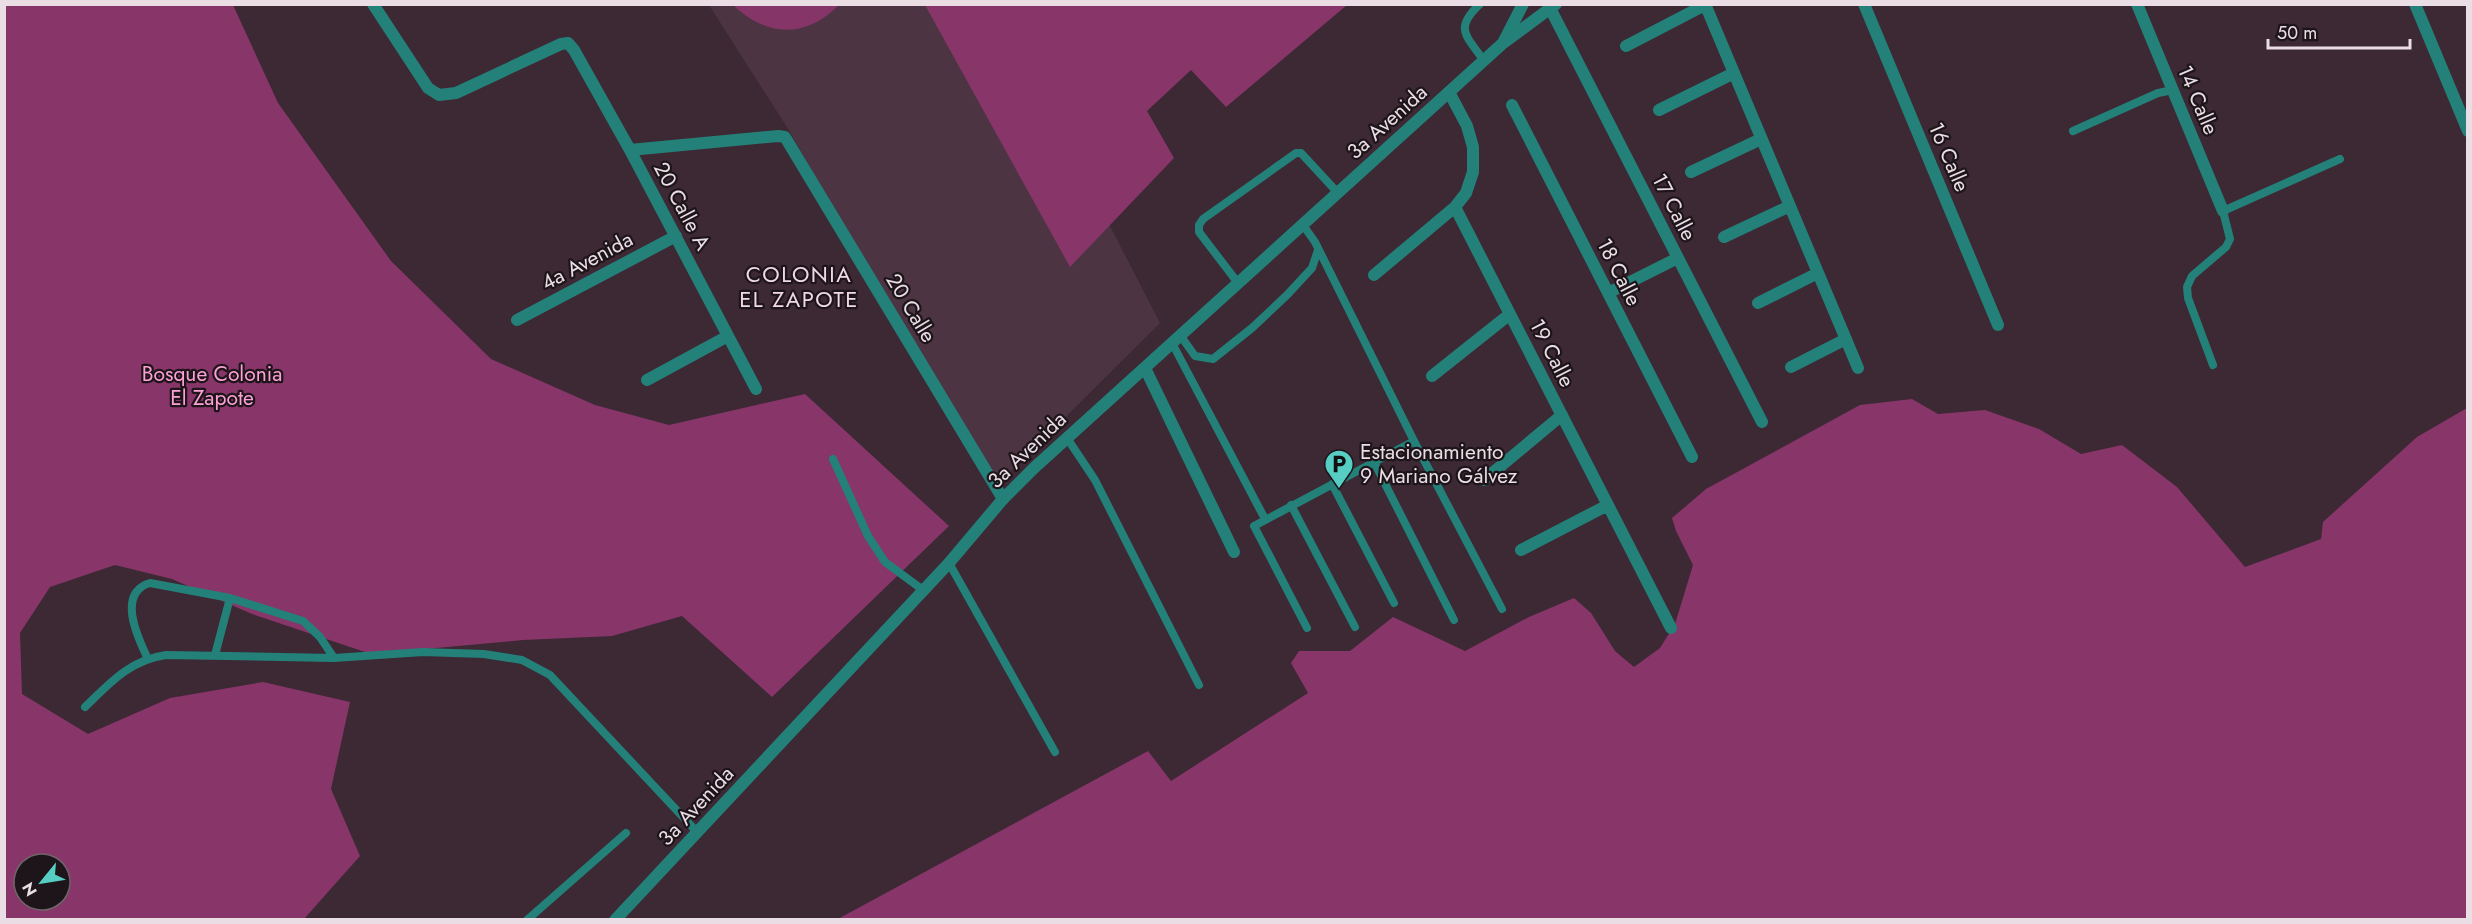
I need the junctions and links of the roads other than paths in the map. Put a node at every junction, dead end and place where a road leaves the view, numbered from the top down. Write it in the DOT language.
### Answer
graph roads {
  1 [pos="373,4"];
  2 [pos="1480,4"];
  3 [pos="1523,4"];
  4 [pos="1864,4"];
  5 [pos="2137,4"];
  6 [pos="2415,4"];
  7 [pos="1705,5"];
  8 [pos="1554,7"];
  9 [pos="1502,44"];
  10 [pos="1626,46"];
  11 [pos="1484,61"];
  12 [pos="1734,73"];
  13 [pos="2173,90"];
  14 [pos="1449,92"];
  15 [pos="1512,105"];
  16 [pos="1659,110"];
  17 [pos="2073,131"];
  18 [pos="2468,131"];
  19 [pos="1761,139"];
  20 [pos="630,150"];
  21 [pos="2340,159"];
  22 [pos="1691,172"];
  23 [pos="1338,193"];
  24 [pos="1790,206"];
  25 [pos="1455,207"];
  26 [pos="2223,212"];
  27 [pos="1303,225"];
  28 [pos="676,236"];
  29 [pos="1724,237"];
  30 [pos="1318,250"];
  31 [pos="1678,258"];
  32 [pos="1818,273"];
  33 [pos="1374,275"];
  34 [pos="1238,283"];
  35 [pos="1608,293"];
  36 [pos="1758,303"];
  37 [pos="1510,314"];
  38 [pos="517,321"];
  39 [pos="1998,326"];
  40 [pos="728,336"];
  41 [pos="1176,339"];
  42 [pos="1846,339"];
  43 [pos="2213,365"];
  44 [pos="1145,368"];
  45 [pos="1791,368"];
  46 [pos="1858,368"];
  47 [pos="1432,376"];
  48 [pos="647,380"];
  49 [pos="756,389"];
  50 [pos="1562,416"];
  51 [pos="1762,422"];
  52 [pos="1067,438"];
  53 [pos="1414,441"];
  54 [pos="1692,457"];
  55 [pos="833,459"];
  56 [pos="1374,462"];
  57 [pos="1484,480"];
  58 [pos="1332,484"];
  59 [pos="1003,499"];
  60 [pos="1291,505"];
  61 [pos="1608,505"];
  62 [pos="1265,519"];
  63 [pos="1521,550"];
  64 [pos="1234,552"];
  65 [pos="949,562"];
  66 [pos="923,590"];
  67 [pos="230,598"];
  68 [pos="1394,603"];
  69 [pos="1502,609"];
  70 [pos="1454,620"];
  71 [pos="1355,627"];
  72 [pos="1306,628"];
  73 [pos="1671,628"];
  74 [pos="215,655"];
  75 [pos="147,657"];
  76 [pos="334,658"];
  77 [pos="1199,686"];
  78 [pos="85,707"];
  79 [pos="1055,752"];
  80 [pos="626,833"];
  81 [pos="698,833"];
  82 [pos="527,920"];
  83 [pos="615,920"];
  1 -- 20 [label="street, 20 Calle A"];
  2 -- 11 [label="lane"];
  3 -- 9 [label="street, 3a Avenida"];
  4 -- 39 [label="street, 16 Calle"];
  5 -- 13 [label="street, 14 Calle"];
  6 -- 18 [label="street"];
  7 -- 10 [label="street"];
  7 -- 12 [label="street"];
  8 -- 9 [label="street, 3a Avenida"];
  8 -- 31 [label="street, 17 Calle"];
  9 -- 11 [label="street, 3a Avenida"];
  11 -- 14 [label="street, 3a Avenida"];
  12 -- 16 [label="street"];
  12 -- 19 [label="street"];
  13 -- 17 [label="lane"];
  13 -- 26 [label="street, 14 Calle"];
  14 -- 23 [label="street, 3a Avenida"];
  14 -- 25 [label="street"];
  15 -- 35 [label="street, 18 Calle"];
  19 -- 22 [label="street"];
  19 -- 24 [label="street"];
  20 -- 28 [label="street, 20 Calle A"];
  20 -- 59 [label="street, 20 Calle"];
  21 -- 26 [label="lane"];
  23 -- 27 [label="street, 3a Avenida"];
  23 -- 34 [label="lane"];
  24 -- 29 [label="street"];
  24 -- 32 [label="street"];
  25 -- 33 [label="street"];
  25 -- 37 [label="street, 19 Calle"];
  26 -- 43 [label="lane"];
  27 -- 30 [label="lane"];
  27 -- 34 [label="street, 3a Avenida"];
  28 -- 38 [label="street, 4a Avenida"];
  28 -- 40 [label="street, 20 Calle A"];
  30 -- 41 [label="lane"];
  30 -- 53 [label="lane"];
  31 -- 35 [label="street"];
  31 -- 51 [label="street, 17 Calle"];
  32 -- 36 [label="street"];
  32 -- 42 [label="street"];
  34 -- 41 [label="street, 3a Avenida"];
  35 -- 54 [label="street, 18 Calle"];
  37 -- 47 [label="street"];
  37 -- 50 [label="street, 19 Calle"];
  40 -- 48 [label="street"];
  40 -- 49 [label="street, 20 Calle A"];
  41 -- 44 [label="street, 3a Avenida"];
  41 -- 62 [label="lane"];
  42 -- 45 [label="street"];
  42 -- 46 [label="street"];
  44 -- 52 [label="street, 3a Avenida"];
  44 -- 64 [label="street"];
  50 -- 57 [label="street"];
  50 -- 61 [label="street, 19 Calle"];
  52 -- 59 [label="street, 3a Avenida"];
  52 -- 77 [label="lane"];
  53 -- 56 [label="lane"];
  53 -- 69 [label="lane"];
  55 -- 66 [label="lane"];
  56 -- 58 [label="lane"];
  56 -- 70 [label="lane"];
  58 -- 60 [label="lane"];
  58 -- 68 [label="lane"];
  59 -- 65 [label="street, 3a Avenida"];
  60 -- 62 [label="lane"];
  60 -- 71 [label="lane"];
  61 -- 63 [label="street"];
  61 -- 73 [label="street, 19 Calle"];
  62 -- 72 [label="lane"];
  65 -- 66 [label="street, 3a Avenida"];
  65 -- 79 [label="lane"];
  66 -- 81 [label="street, 3a Avenida"];
  67 -- 74 [label="lane"];
  67 -- 75 [label="lane"];
  67 -- 76 [label="lane"];
  74 -- 75 [label="lane"];
  74 -- 76 [label="lane"];
  75 -- 78 [label="lane"];
  76 -- 81 [label="lane"];
  80 -- 82 [label="lane"];
  81 -- 83 [label="street, 3a Avenida"];
}
